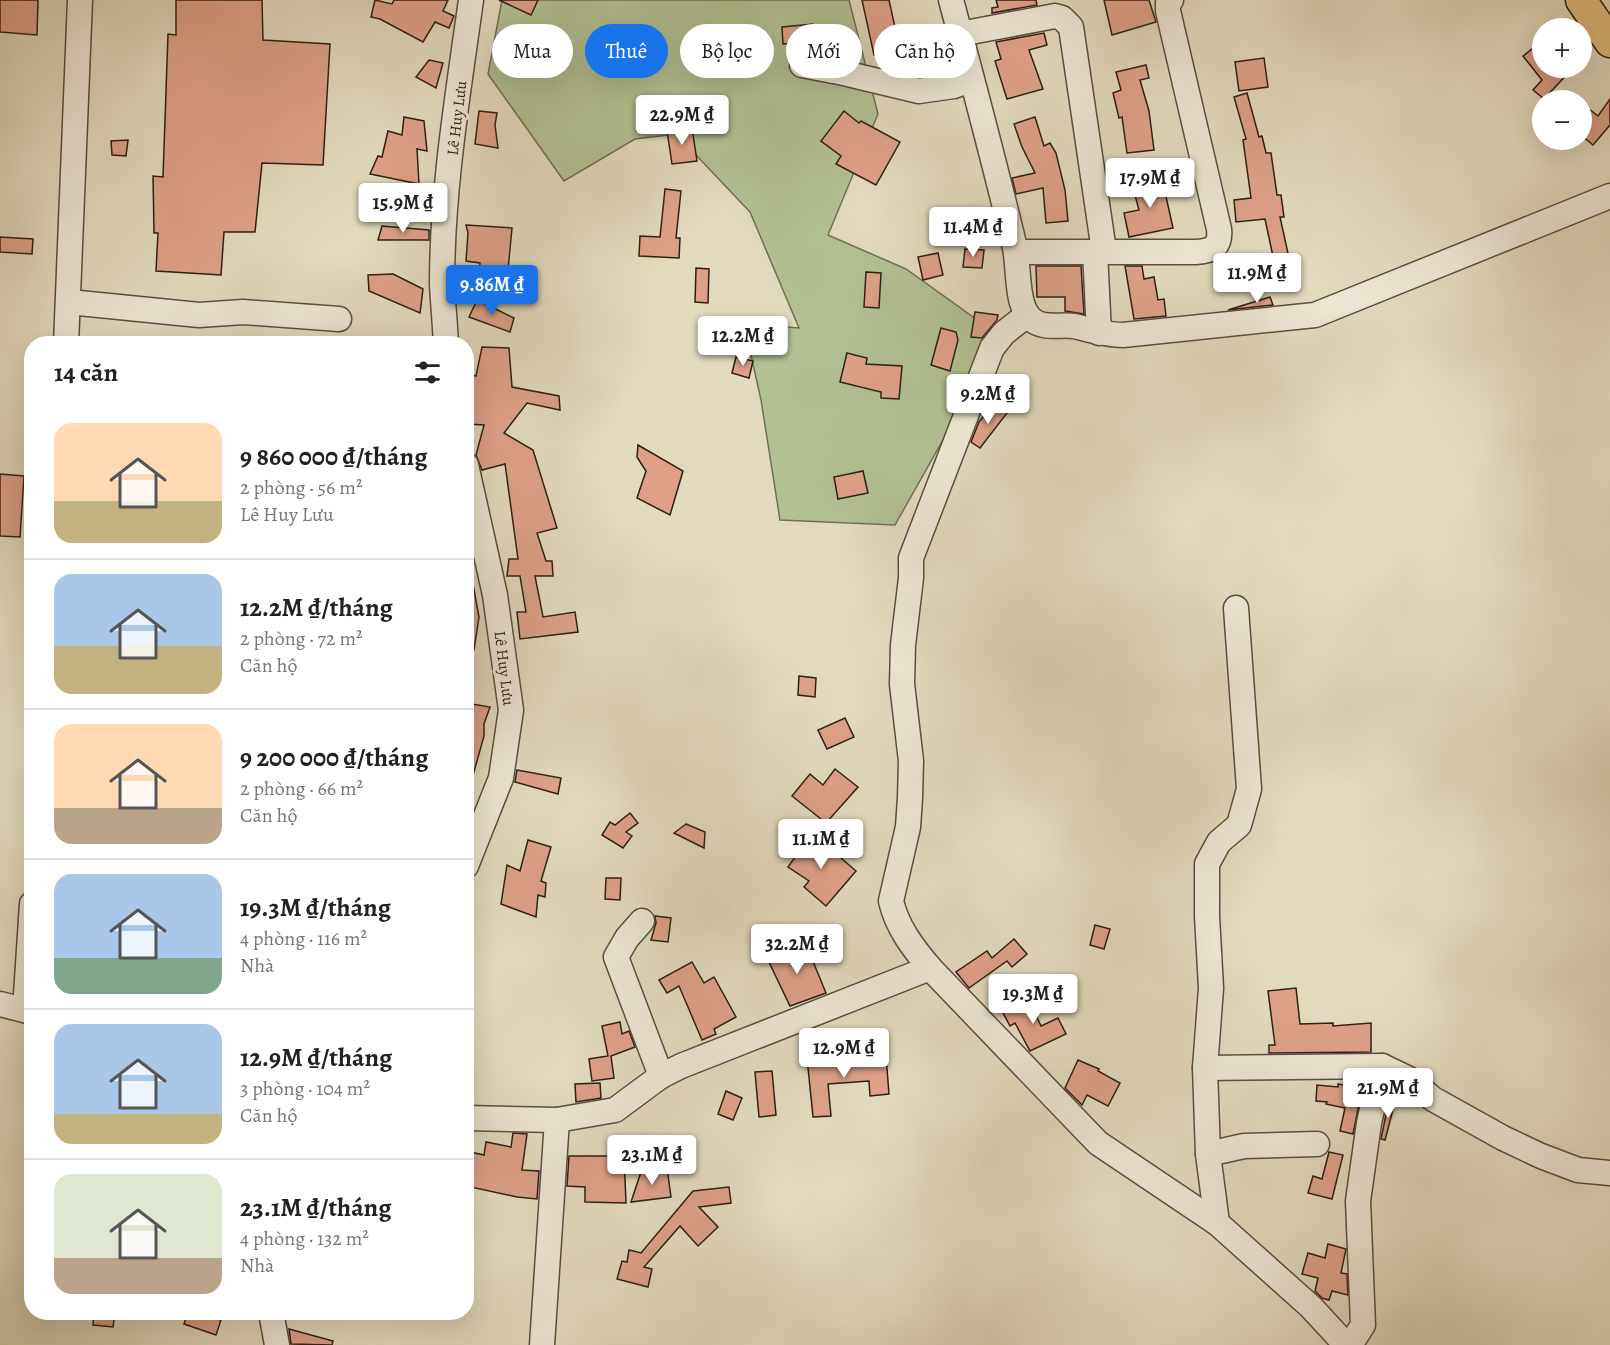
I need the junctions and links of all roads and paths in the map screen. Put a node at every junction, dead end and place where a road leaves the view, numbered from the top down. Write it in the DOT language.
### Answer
graph roads {
  1 [pos="81,0"];
  2 [pos="471,0"];
  3 [pos="951,0"];
  4 [pos="1171,0"];
  5 [pos="1581,0"];
  6 [pos="957,24"];
  7 [pos="976,31"];
  8 [pos="1610,42"];
  9 [pos="862,77"];
  10 [pos="971,80"];
  11 [pos="1610,196"];
  12 [pos="1100,251"];
  13 [pos="1016,252"];
  14 [pos="69,302"];
  15 [pos="1027,315"];
  16 [pos="339,319"];
  17 [pos="1099,333"];
  18 [pos="67,336"];
  19 [pos="445,336"];
  20 [pos="474,501"];
  21 [pos="1236,608"];
  22 [pos="474,846"];
  23 [pos="642,921"];
  24 [pos="930,968"];
  25 [pos="0,1004"];
  26 [pos="24,1010"];
  27 [pos="1383,1066"];
  28 [pos="1205,1068"];
  29 [pos="661,1076"];
  30 [pos="474,1118"];
  31 [pos="557,1120"];
  32 [pos="1317,1144"];
  33 [pos="1208,1154"];
  34 [pos="1610,1173"];
  35 [pos="1216,1223"];
  36 [pos="272,1320"];
  37 [pos="277,1345"];
  38 [pos="542,1345"];
  39 [pos="1348,1345"];
  1 -- 14 [label="street"];
  2 -- 19 [label="street, Lê Huy Lưu"];
  3 -- 6 [label="street"];
  4 -- 12 [label="street"];
  5 -- 8 [label="main road"];
  7 -- 12 [label="street"];
  9 -- 10 [label="street"];
  10 -- 13 [label="street"];
  11 -- 17 [label="street"];
  12 -- 13 [label="street"];
  12 -- 17 [label="street"];
  13 -- 15 [label="street"];
  14 -- 16 [label="street"];
  14 -- 18 [label="street"];
  15 -- 17 [label="street"];
  15 -- 24 [label="street"];
  20 -- 22 [label="street, Lê Huy Lưu"];
  21 -- 28 [label="street"];
  23 -- 29 [label="street"];
  24 -- 29 [label="street"];
  24 -- 35 [label="street"];
  25 -- 26 [label="street"];
  27 -- 28 [label="street"];
  27 -- 34 [label="street"];
  27 -- 39 [label="street"];
  28 -- 33 [label="street"];
  29 -- 31 [label="street"];
  30 -- 31 [label="street"];
  31 -- 38 [label="street"];
  32 -- 33 [label="street"];
  33 -- 35 [label="street"];
  35 -- 39 [label="street"];
  36 -- 37 [label="street"];
}
